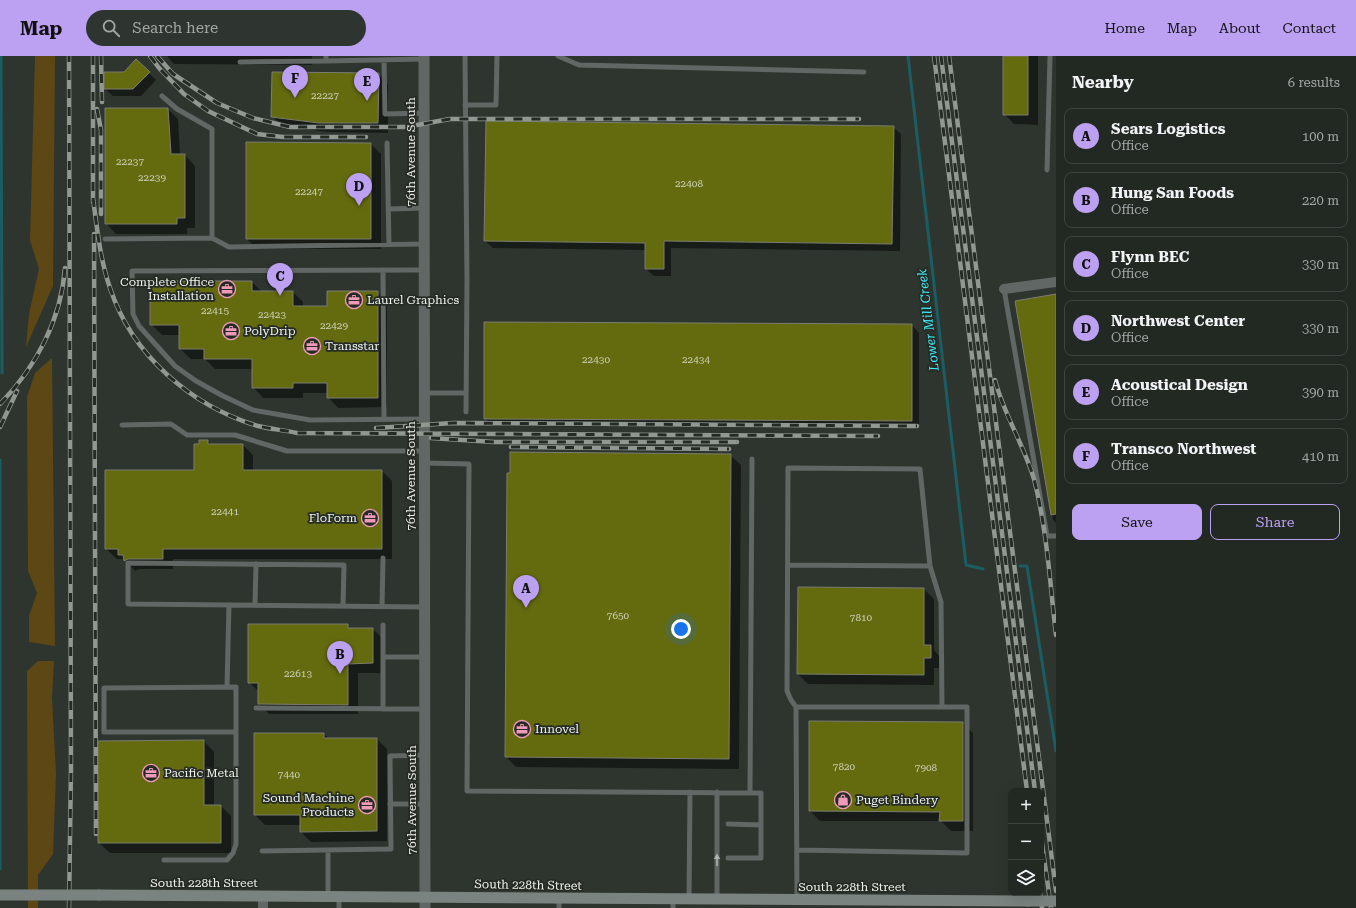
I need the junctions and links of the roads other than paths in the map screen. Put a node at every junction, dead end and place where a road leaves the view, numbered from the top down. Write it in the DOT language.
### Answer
graph roads {
  1 [pos="465,56"];
  2 [pos="496,56"];
  3 [pos="558,56"];
  4 [pos="1050,56"];
  5 [pos="326,58"];
  6 [pos="424,58"];
  7 [pos="384,60"];
  8 [pos="240,62"];
  9 [pos="864,72"];
  10 [pos="162,96"];
  11 [pos="465,105"];
  12 [pos="424,113"];
  13 [pos="388,143"];
  14 [pos="1047,170"];
  15 [pos="424,208"];
  16 [pos="389,209"];
  17 [pos="212,238"];
  18 [pos="106,239"];
  19 [pos="389,244"];
  20 [pos="424,244"];
  21 [pos="383,270"];
  22 [pos="424,270"];
  23 [pos="1056,282"];
  24 [pos="1004,289"];
  25 [pos="424,393"];
  26 [pos="466,393"];
  27 [pos="466,412"];
  28 [pos="384,419"];
  29 [pos="424,419"];
  30 [pos="122,425"];
  31 [pos="424,451"];
  32 [pos="752,459"];
  33 [pos="424,463"];
  34 [pos="1056,536"];
  35 [pos="383,558"];
  36 [pos="256,564"];
  37 [pos="788,565"];
  38 [pos="930,566"];
  39 [pos="229,605"];
  40 [pos="255,605"];
  41 [pos="343,606"];
  42 [pos="382,607"];
  43 [pos="424,607"];
  44 [pos="383,625"];
  45 [pos="383,657"];
  46 [pos="424,657"];
  47 [pos="228,687"];
  48 [pos="796,707"];
  49 [pos="942,707"];
  50 [pos="256,708"];
  51 [pos="383,709"];
  52 [pos="425,709"];
  53 [pos="236,732"];
  54 [pos="425,755"];
  55 [pos="690,792"];
  56 [pos="717,792"];
  57 [pos="750,793"];
  58 [pos="390,804"];
  59 [pos="425,804"];
  60 [pos="728,824"];
  61 [pos="761,825"];
  62 [pos="328,850"];
  63 [pos="797,850"];
  64 [pos="262,851"];
  65 [pos="728,858"];
  66 [pos="164,860"];
  67 [pos="0,895"];
  68 [pos="263,897"];
  69 [pos="334,897"];
  70 [pos="689,899"];
  71 [pos="716,899"];
  72 [pos="797,900"];
  73 [pos="1056,901"];
  74 [pos="425,902"];
  75 [pos="559,903"];
  76 [pos="673,903"];
  77 [pos="823,904"];
  78 [pos="263,908"];
  79 [pos="340,908"];
  1 -- 11 [label="lane"];
  2 -- 11 [label="lane"];
  3 -- 9 [label="lane"];
  4 -- 14 [label="lane"];
  5 -- 7 [label="lane"];
  5 -- 8 [label="lane"];
  6 -- 7 [label="lane"];
  6 -- 12 [label="street, 76th Avenue South"];
  7 -- 12 [label="lane"];
  10 -- 17 [label="lane"];
  11 -- 26 [label="lane"];
  12 -- 15 [label="street, 76th Avenue South"];
  13 -- 16 [label="lane"];
  15 -- 16 [label="lane"];
  15 -- 20 [label="street, 76th Avenue South"];
  16 -- 19 [label="lane"];
  17 -- 18 [label="lane"];
  17 -- 19 [label="lane"];
  19 -- 20 [label="lane"];
  20 -- 22 [label="street, 76th Avenue South"];
  21 -- 22 [label="lane"];
  21 -- 28 [label="lane"];
  21 -- 28 [label="lane"];
  22 -- 25 [label="street, 76th Avenue South"];
  23 -- 24 [label="street"];
  24 -- 34 [label="lane"];
  25 -- 26 [label="lane"];
  25 -- 29 [label="street, 76th Avenue South"];
  26 -- 27 [label="lane"];
  28 -- 29 [label="lane"];
  29 -- 31 [label="street, 76th Avenue South"];
  30 -- 31 [label="lane"];
  31 -- 33 [label="street, 76th Avenue South"];
  32 -- 57 [label="lane"];
  33 -- 43 [label="street, 76th Avenue South"];
  33 -- 55 [label="lane"];
  35 -- 42 [label="lane"];
  36 -- 39 [label="lane"];
  36 -- 40 [label="lane"];
  36 -- 41 [label="lane"];
  37 -- 38 [label="lane"];
  37 -- 38 [label="lane"];
  37 -- 48 [label="lane"];
  38 -- 49 [label="lane"];
  39 -- 40 [label="lane"];
  39 -- 47 [label="lane"];
  40 -- 41 [label="lane"];
  41 -- 42 [label="lane"];
  42 -- 43 [label="lane"];
  43 -- 46 [label="street, 76th Avenue South"];
  44 -- 45 [label="lane"];
  45 -- 46 [label="lane"];
  45 -- 51 [label="lane"];
  46 -- 52 [label="street, 76th Avenue South"];
  47 -- 53 [label="lane"];
  47 -- 53 [label="lane"];
  48 -- 49 [label="lane"];
  48 -- 63 [label="lane"];
  49 -- 63 [label="lane"];
  50 -- 51 [label="lane"];
  51 -- 52 [label="lane"];
  52 -- 54 [label="street, 76th Avenue South"];
  53 -- 66 [label="lane"];
  54 -- 58 [label="lane"];
  54 -- 59 [label="street, 76th Avenue South"];
  55 -- 56 [label="lane"];
  55 -- 70 [label="lane"];
  56 -- 57 [label="lane"];
  71 -- 56 [label="lane, one-way"];
  57 -- 61 [label="lane"];
  58 -- 59 [label="lane"];
  58 -- 62 [label="lane"];
  59 -- 74 [label="street, 76th Avenue South"];
  60 -- 61 [label="lane"];
  61 -- 65 [label="lane"];
  62 -- 64 [label="lane"];
  62 -- 69 [label="lane"];
  63 -- 72 [label="lane"];
  67 -- 68 [label="main road, South 228th Street, bridge"];
  68 -- 69 [label="main road, South 228th Street"];
  68 -- 78 [label="street"];
  69 -- 74 [label="main road, South 228th Street"];
  69 -- 79 [label="lane"];
  70 -- 71 [label="main road, South 228th Street"];
  70 -- 76 [label="main road, South 228th Street"];
  71 -- 72 [label="main road, South 228th Street"];
  72 -- 77 [label="main road, South 228th Street"];
  73 -- 77 [label="main road, South 228th Street, bridge"];
  74 -- 75 [label="main road, South 228th Street"];
  75 -- 76 [label="main road, South 228th Street"];
}
